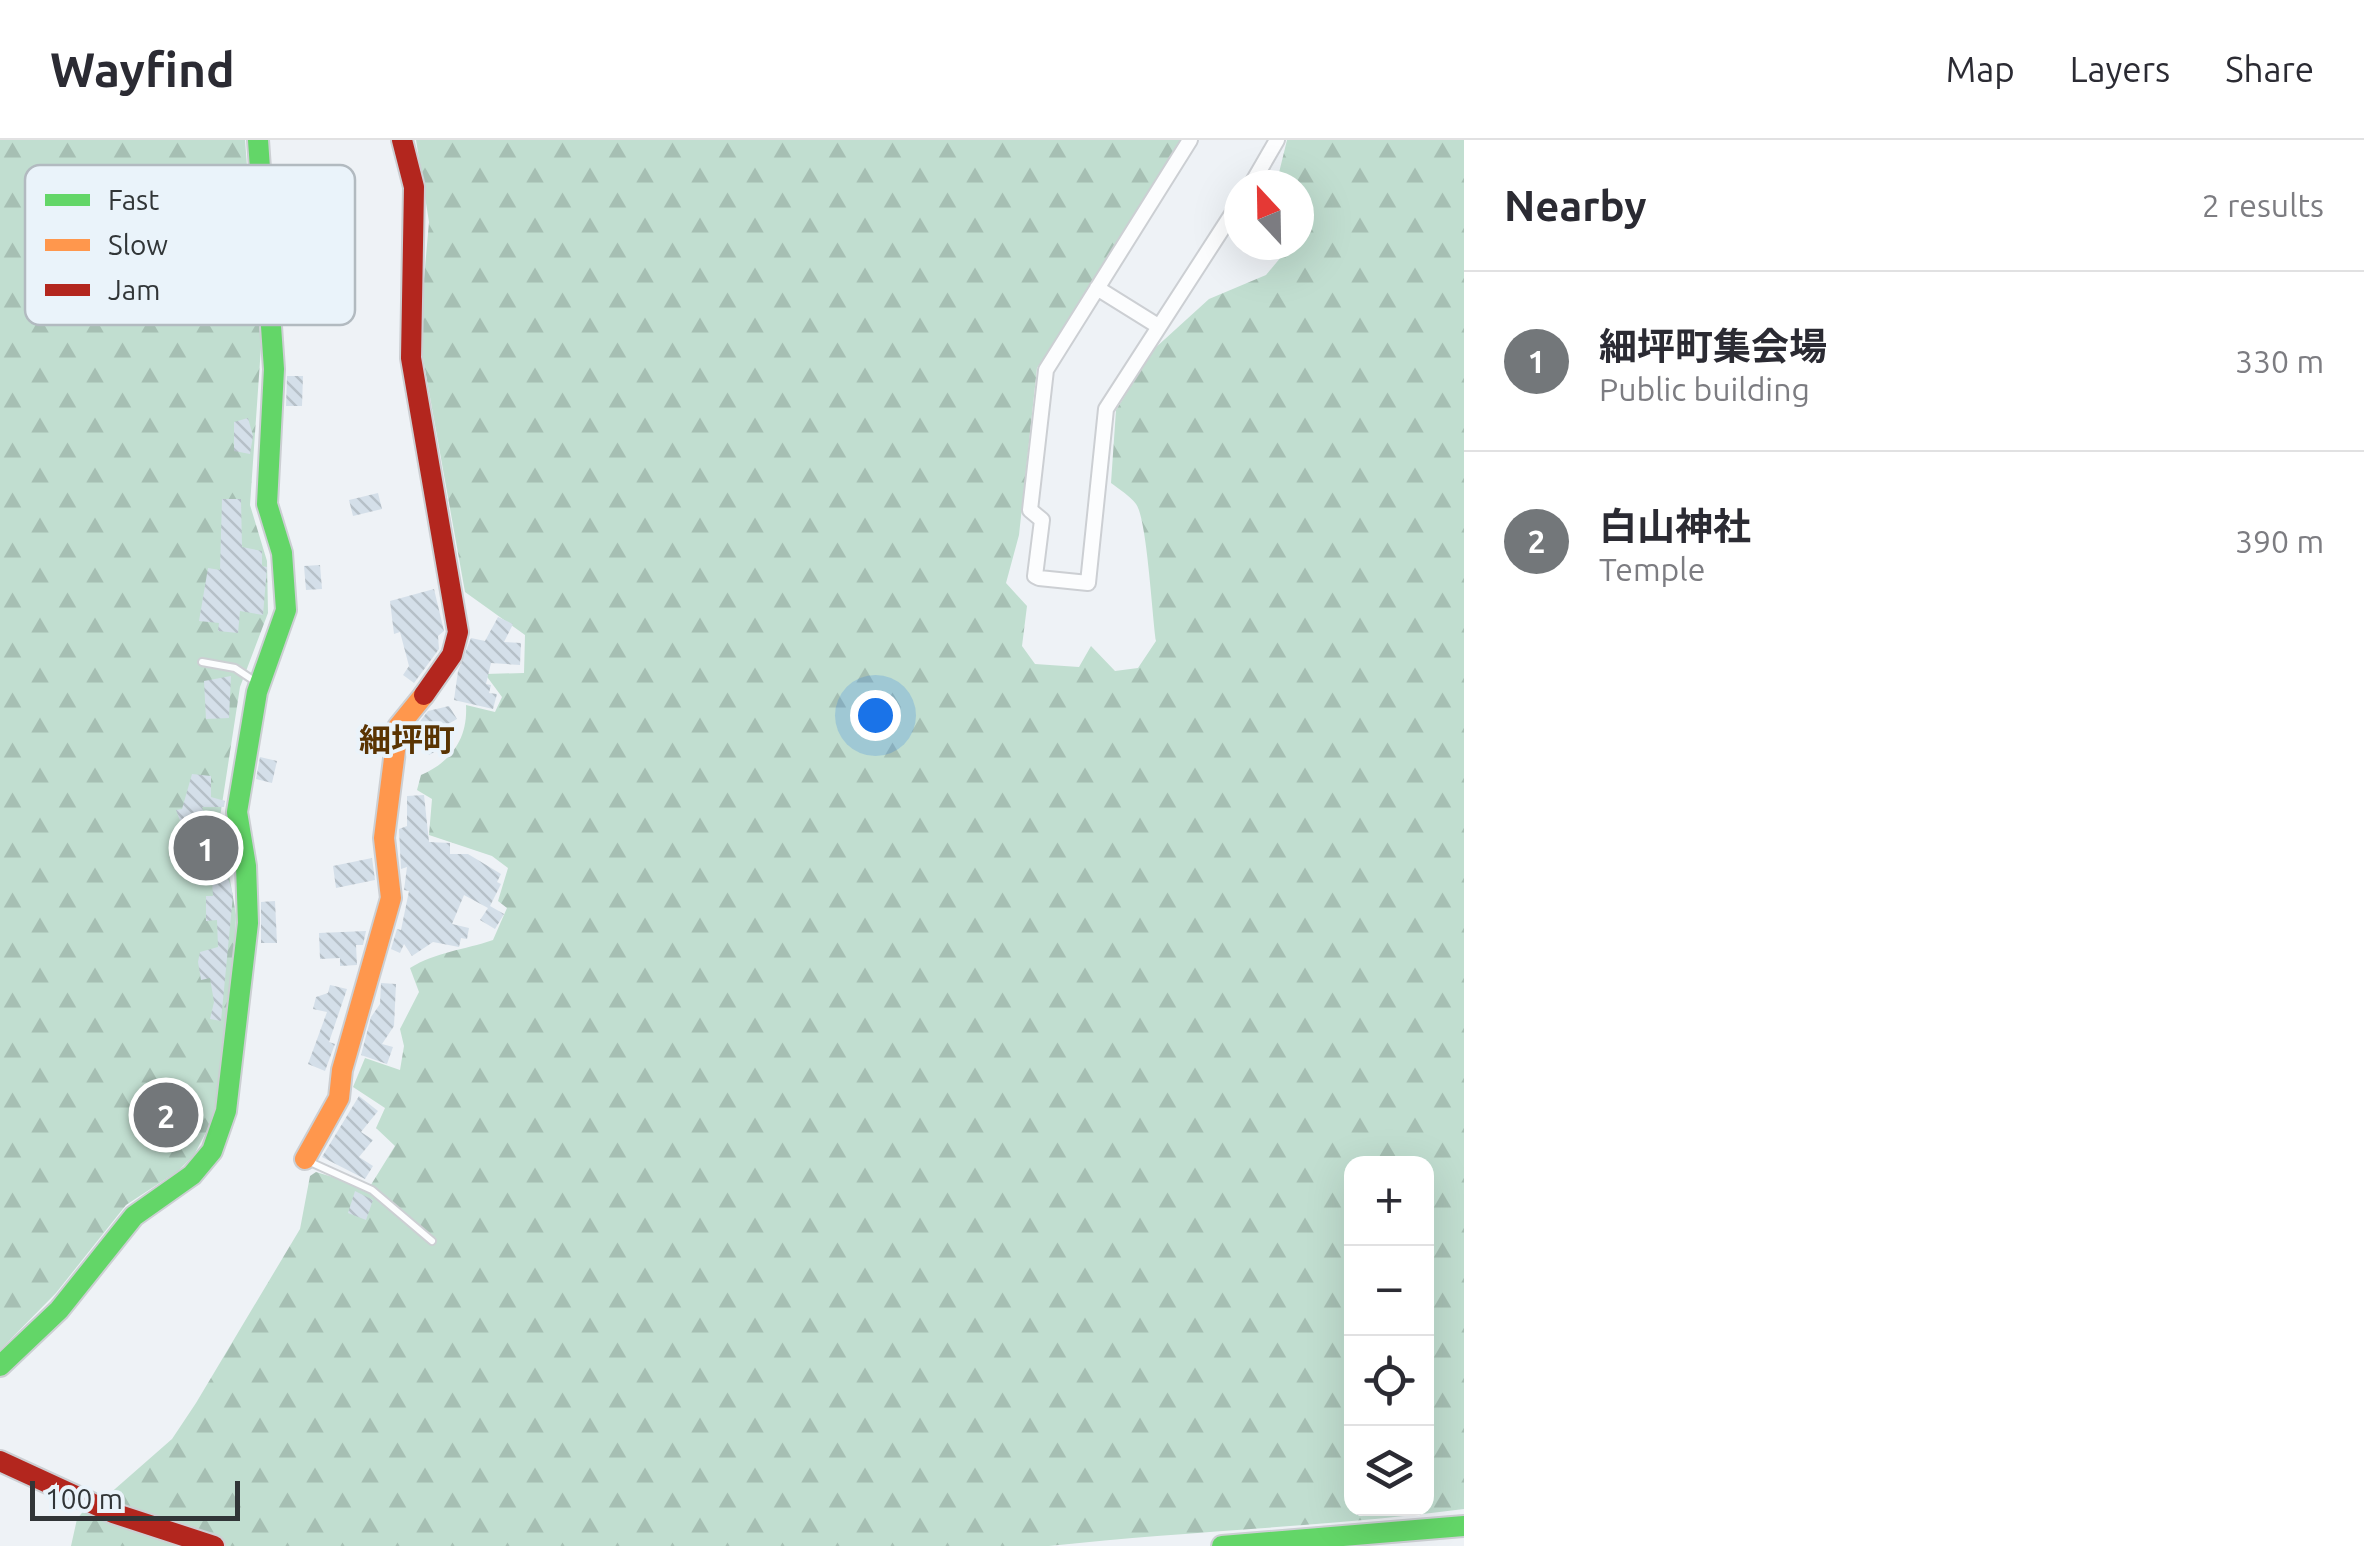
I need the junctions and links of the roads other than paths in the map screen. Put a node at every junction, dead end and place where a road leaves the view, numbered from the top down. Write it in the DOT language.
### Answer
graph roads {
  1 [pos="258,140"];
  2 [pos="402,140"];
  3 [pos="1190,140"];
  4 [pos="1278,140"];
  5 [pos="260,165"];
  6 [pos="1260,170"];
  7 [pos="1224,227"];
  8 [pos="1097,288"];
  9 [pos="271,325"];
  10 [pos="1158,326"];
  11 [pos="202,662"];
  12 [pos="260,684"];
  13 [pos="304,1159"];
  14 [pos="432,1241"];
  15 [pos="0,1366"];
  16 [pos="0,1461"];
  17 [pos="1464,1526"];
  18 [pos="214,1546"];
  19 [pos="1222,1546"];
  1 -- 5 [label="street"];
  2 -- 13 [label="street"];
  3 -- 8 [label="street"];
  4 -- 6 [label="street"];
  7 -- 10 [label="street"];
  8 -- 10 [label="street"];
  8 -- 10 [label="street"];
  9 -- 12 [label="street"];
  11 -- 12 [label="lane"];
  12 -- 15 [label="street"];
  13 -- 14 [label="lane"];
  16 -- 18 [label="street"];
  17 -- 19 [label="street"];
}
